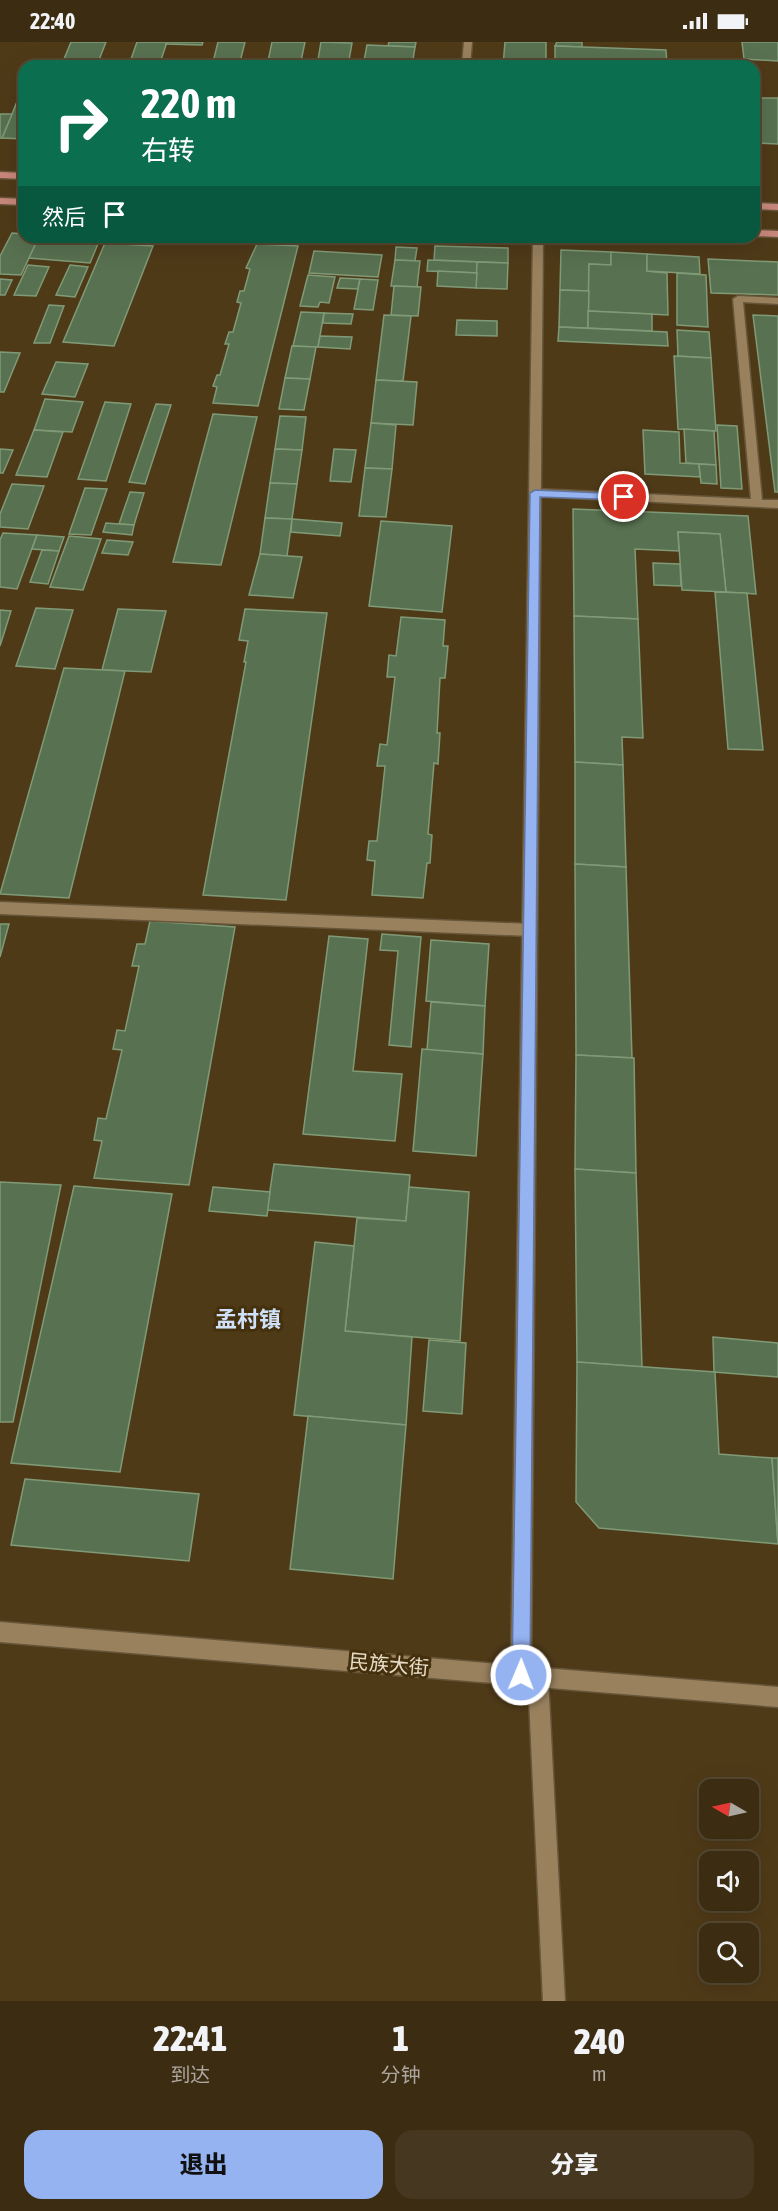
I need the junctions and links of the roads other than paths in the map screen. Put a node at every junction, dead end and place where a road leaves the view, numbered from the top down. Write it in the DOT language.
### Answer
graph roads {
  1 [pos="468,42"];
  2 [pos="466,60"];
  3 [pos="0,175"];
  4 [pos="18,176"];
  5 [pos="0,201"];
  6 [pos="18,202"];
  7 [pos="760,206"];
  8 [pos="778,207"];
  9 [pos="760,233"];
  10 [pos="778,234"];
  11 [pos="538,243"];
  12 [pos="778,301"];
  13 [pos="535,493"];
  14 [pos="757,503"];
  15 [pos="778,504"];
  16 [pos="0,908"];
  17 [pos="530,930"];
  18 [pos="0,1632"];
  19 [pos="529,1676"];
  20 [pos="778,1697"];
  21 [pos="554,2001"];
  1 -- 2 [label="street"];
  3 -- 4 [label="main road"];
  5 -- 6 [label="main road"];
  7 -- 8 [label="main road"];
  9 -- 10 [label="main road"];
  11 -- 13 [label="street"];
  12 -- 14 [label="street"];
  13 -- 14 [label="street"];
  13 -- 17 [label="street"];
  14 -- 15 [label="street"];
  16 -- 17 [label="street"];
  17 -- 19 [label="street"];
  18 -- 19 [label="street, 民族大街"];
  19 -- 20 [label="street, 民族大街"];
  19 -- 21 [label="street"];
}
